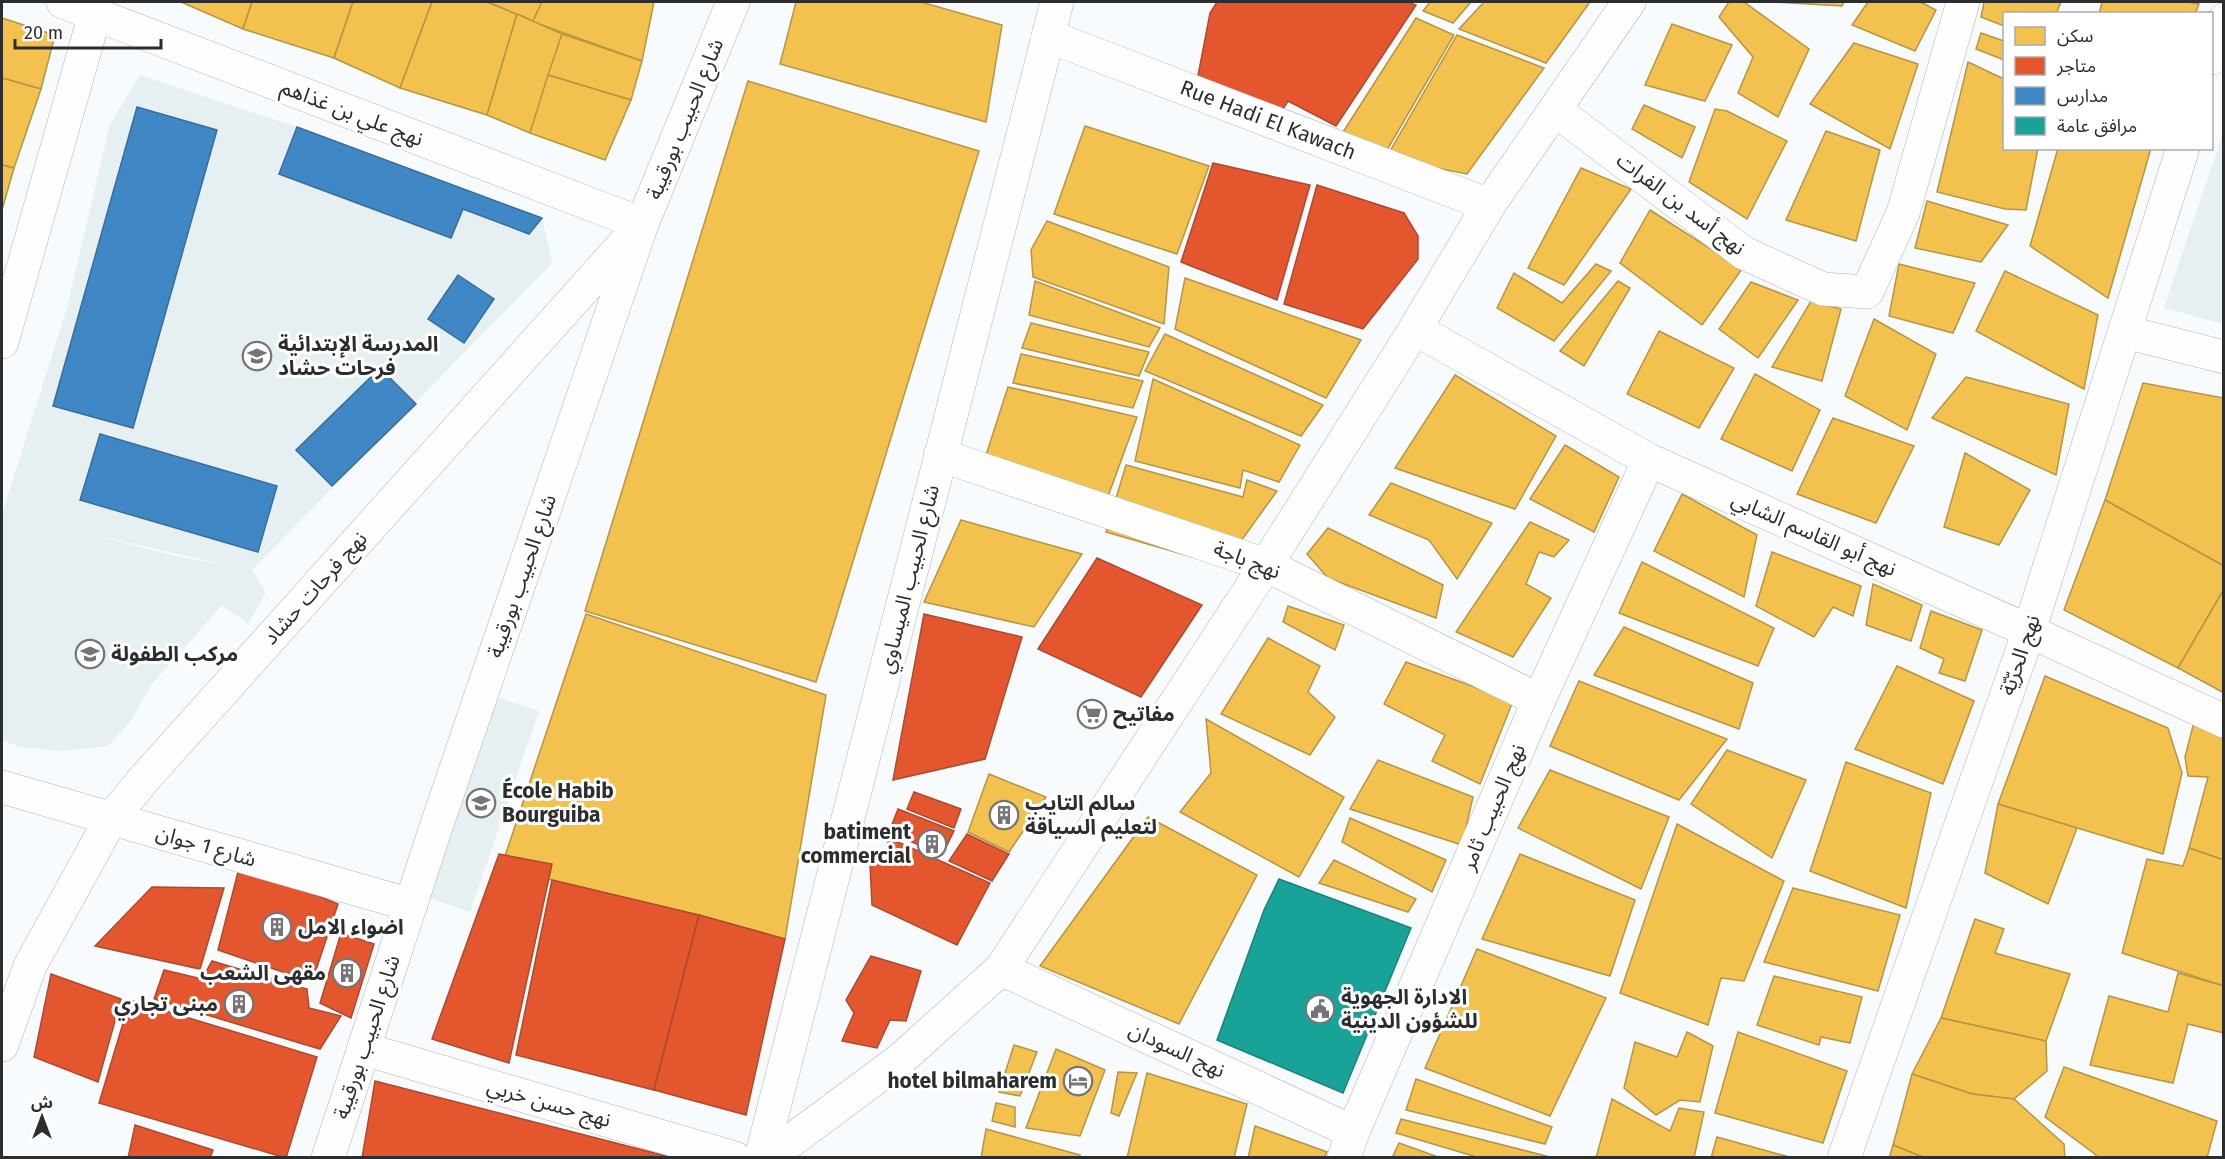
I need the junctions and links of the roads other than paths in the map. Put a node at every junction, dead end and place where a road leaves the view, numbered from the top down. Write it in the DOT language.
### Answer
graph roads {
  1 [pos="63,2"];
  2 [pos="733,2"];
  3 [pos="1057,2"];
  4 [pos="1629,2"];
  5 [pos="1963,2"];
  6 [pos="95,15"];
  7 [pos="2223,20"];
  8 [pos="1048,36"];
  9 [pos="2213,52"];
  10 [pos="1555,110"];
  11 [pos="2182,150"];
  12 [pos="1489,205"];
  13 [pos="642,224"];
  14 [pos="1415,329"];
  15 [pos="2125,332"];
  16 [pos="2,342"];
  17 [pos="2223,357"];
  18 [pos="940,455"];
  19 [pos="1649,460"];
  20 [pos="1266,565"];
  21 [pos="2029,631"];
  22 [pos="1539,700"];
  23 [pos="2223,721"];
  24 [pos="2,787"];
  25 [pos="111,819"];
  26 [pos="411,905"];
  27 [pos="1001,969"];
  28 [pos="2,1045"];
  29 [pos="364,1049"];
  30 [pos="1349,1145"];
  31 [pos="328,1158"];
  32 [pos="735,1158"];
  33 [pos="761,1158"];
  34 [pos="768,1158"];
  35 [pos="1844,1158"];
  1 -- 6 [label="street, نهج علي بن غذاهم"];
  2 -- 13 [label="street, شارع الحبيب بورقيبة"];
  3 -- 8 [label="street, شارع الحبيب الميساوي"];
  4 -- 10 [label="street"];
  5 -- 10 [label="street, نهج أسد بن الفرات"];
  6 -- 13 [label="street, نهج علي بن غذاهم"];
  6 -- 16 [label="street"];
  7 -- 9 [label="street"];
  8 -- 12 [label="street, Rue Hadi El Kawach"];
  8 -- 18 [label="street, شارع الحبيب الميساوي"];
  10 -- 12 [label="street"];
  11 -- 15 [label="street, نهج الحرّيّة"];
  12 -- 14 [label="street"];
  13 -- 25 [label="street, نهج فرحات حشاد"];
  13 -- 26 [label="street, شارع الحبيب بورقيبة"];
  14 -- 19 [label="street, نهج أبو القاسم الشابي"];
  14 -- 20 [label="street"];
  15 -- 17 [label="street"];
  15 -- 21 [label="street, نهج الحرّيّة"];
  18 -- 20 [label="street, نهج باجة"];
  18 -- 33 [label="street, شارع الحبيب الميساوي"];
  19 -- 21 [label="street, نهج أبو القاسم الشابي"];
  19 -- 22 [label="street, نهج الحبيب ثامر"];
  20 -- 22 [label="street, نهج باجة"];
  20 -- 27 [label="street"];
  21 -- 23 [label="street, نهج أبو القاسم الشابي"];
  21 -- 35 [label="street, نهج الحرّيّة"];
  22 -- 30 [label="street, نهج الحبيب ثامر"];
  24 -- 25 [label="street, شارع 1 جوان"];
  25 -- 26 [label="street, شارع 1 جوان"];
  25 -- 28 [label="street, نهج فرحات حشاد"];
  26 -- 29 [label="street, شارع الحبيب بورقيبة"];
  27 -- 30 [label="street, نهج السودان"];
  27 -- 34 [label="street"];
  29 -- 31 [label="street, شارع الحبيب بورقيبة"];
  29 -- 32 [label="street, نهج حسن خربي"];
}
